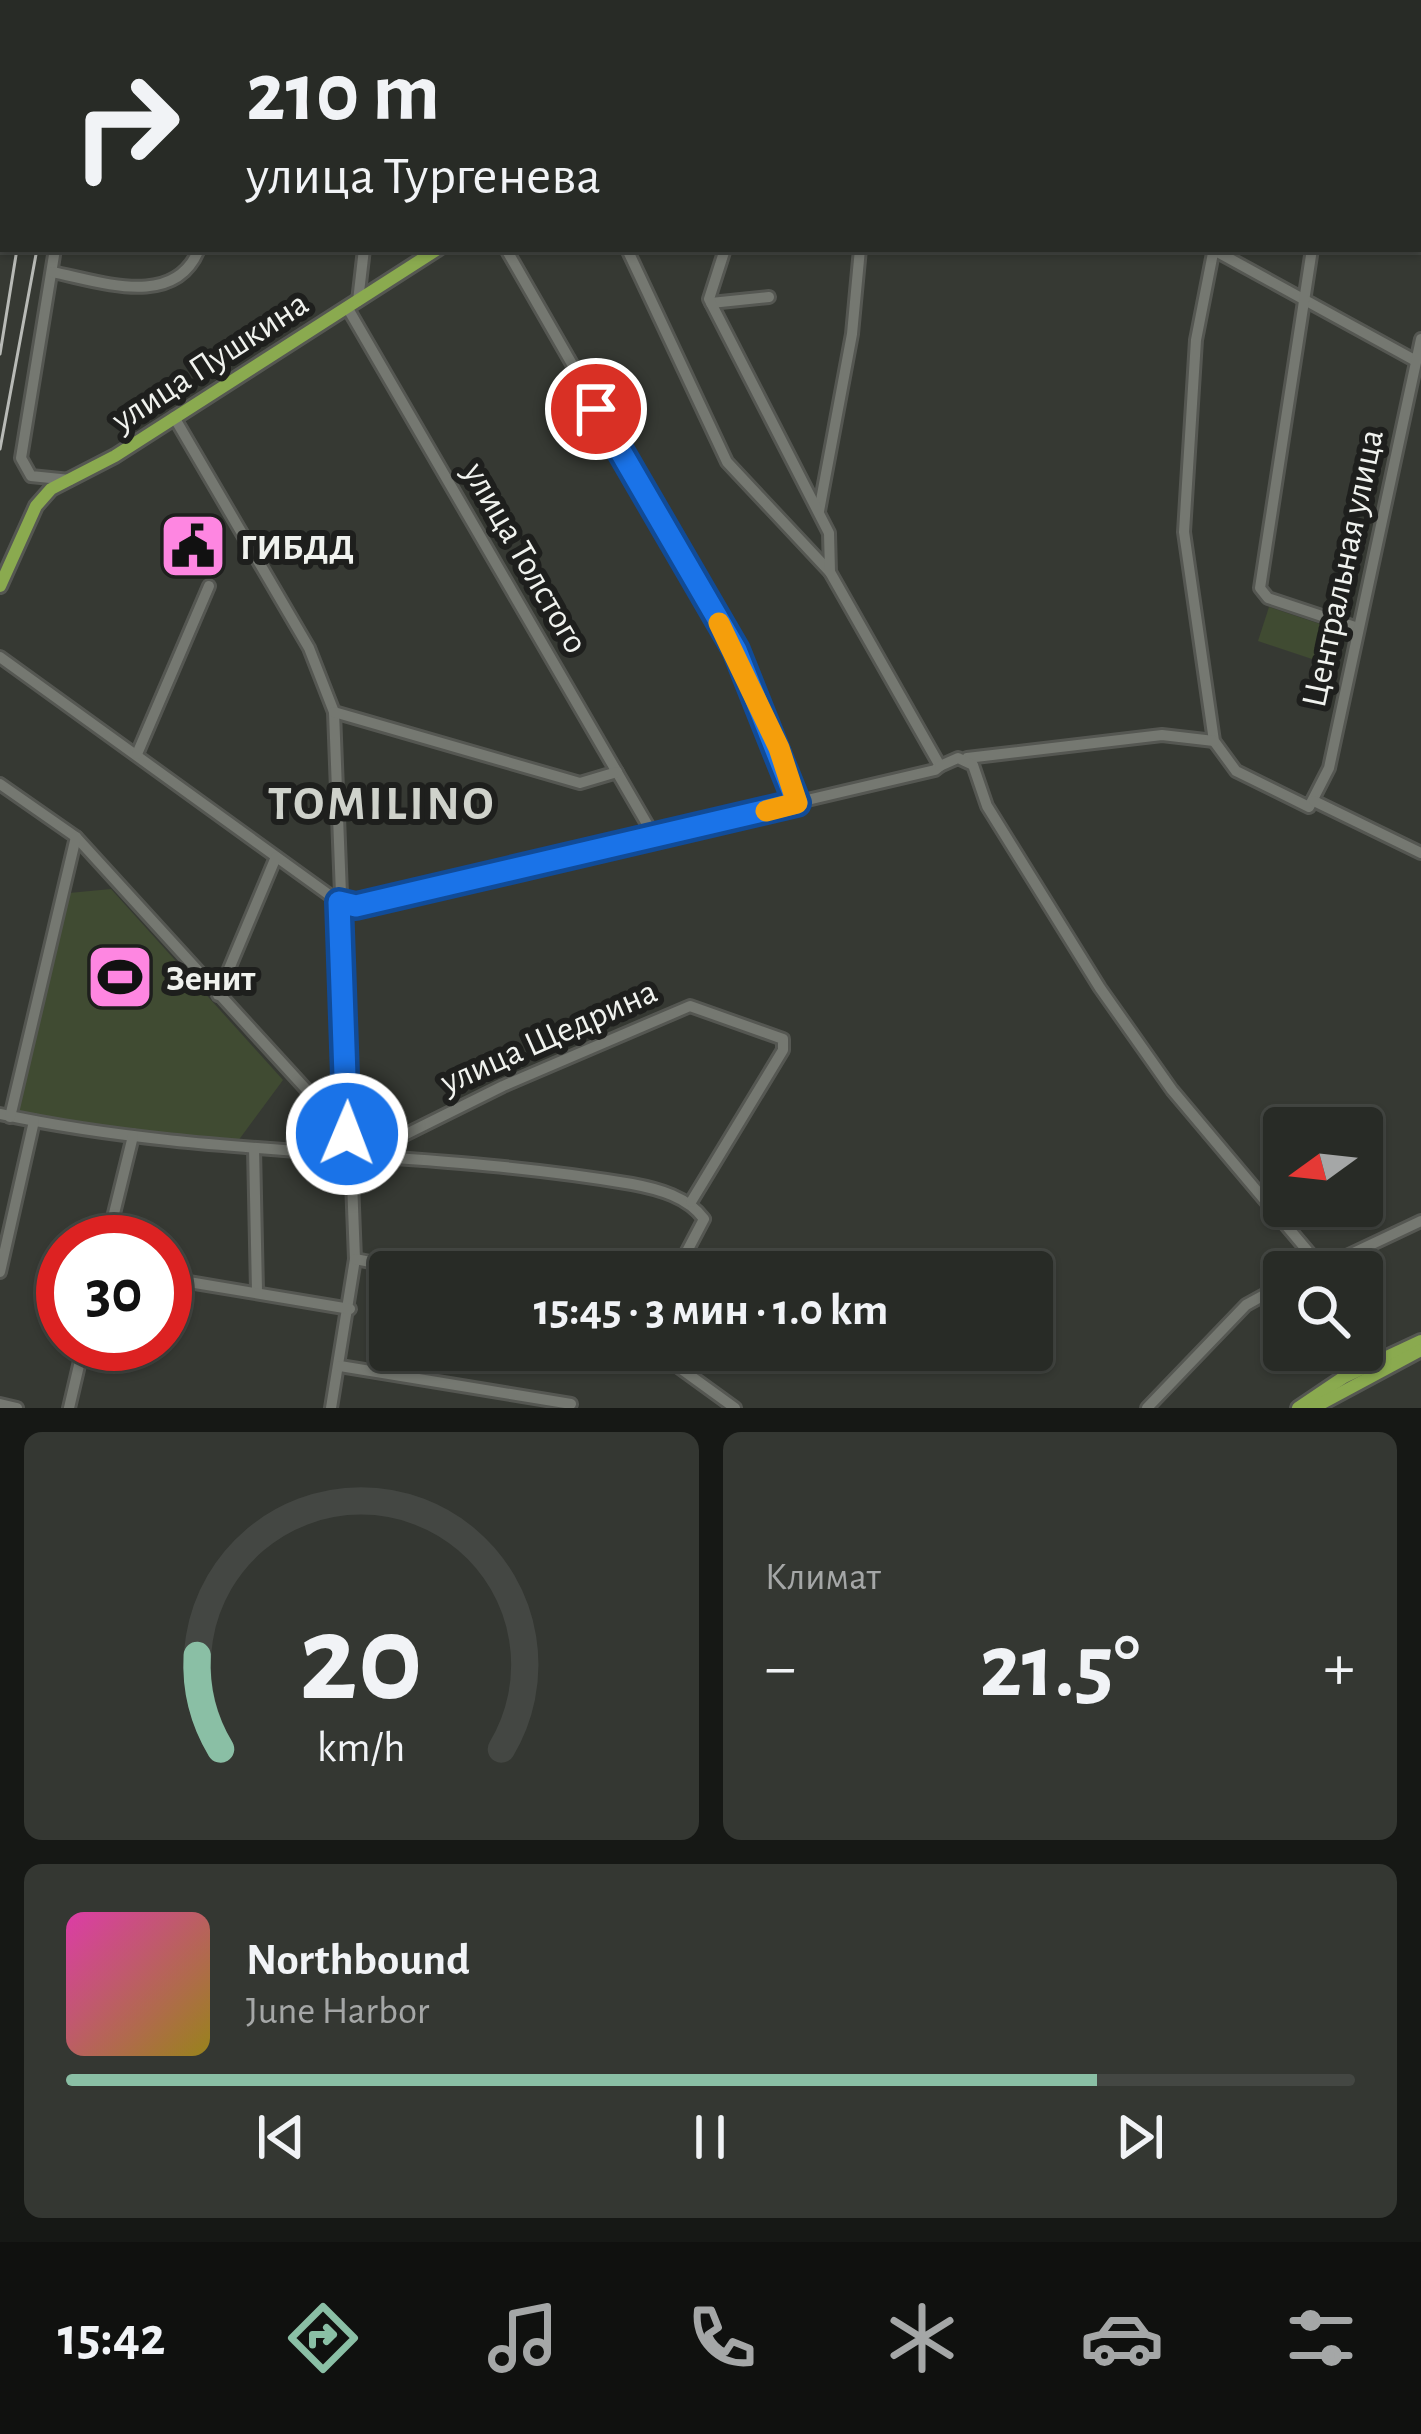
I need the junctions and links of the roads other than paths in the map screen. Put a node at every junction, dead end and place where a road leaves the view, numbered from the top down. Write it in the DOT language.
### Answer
graph roads {
  1 [pos="55,252"];
  2 [pos="197,252"];
  3 [pos="363,252"];
  4 [pos="433,252"];
  5 [pos="508,252"];
  6 [pos="628,252"];
  7 [pos="723,252"];
  8 [pos="860,252"];
  9 [pos="1212,252"];
  10 [pos="1214,252"];
  11 [pos="1311,252"];
  12 [pos="52,272"];
  13 [pos="769,297"];
  14 [pos="1303,300"];
  15 [pos="711,303"];
  16 [pos="352,304"];
  17 [pos="1421,339"];
  18 [pos="1417,367"];
  19 [pos="174,417"];
  20 [pos="24,469"];
  21 [pos="70,480"];
  22 [pos="39,501"];
  23 [pos="819,511"];
  24 [pos="830,572"];
  25 [pos="0,586"];
  26 [pos="209,586"];
  27 [pos="1358,628"];
  28 [pos="0,657"];
  29 [pos="334,712"];
  30 [pos="1214,741"];
  31 [pos="136,754"];
  32 [pos="967,758"];
  33 [pos="938,768"];
  34 [pos="617,772"];
  35 [pos="0,784"];
  36 [pos="797,803"];
  37 [pos="1312,804"];
  38 [pos="654,836"];
  39 [pos="76,837"];
  40 [pos="1421,853"];
  41 [pos="276,856"];
  42 [pos="339,902"];
  43 [pos="218,995"];
  44 [pos="5,1115"];
  45 [pos="34,1121"];
  46 [pos="347,1134"];
  47 [pos="133,1136"];
  48 [pos="254,1148"];
  49 [pos="351,1153"];
  50 [pos="366,1154"];
  51 [pos="692,1202"];
  52 [pos="114,1215"];
  53 [pos="1421,1221"];
  54 [pos="687,1251"];
  55 [pos="1302,1251"];
  56 [pos="1357,1251"];
  57 [pos="355,1259"];
  58 [pos="369,1262"];
  59 [pos="0,1272"];
  60 [pos="192,1282"];
  61 [pos="257,1291"];
  62 [pos="1263,1296"];
  63 [pos="350,1310"];
  64 [pos="1421,1345"];
  65 [pos="340,1366"];
  66 [pos="77,1371"];
  67 [pos="684,1371"];
  68 [pos="0,1404"];
  69 [pos="571,1404"];
  70 [pos="17,1408"];
  71 [pos="69,1408"];
  72 [pos="331,1408"];
  73 [pos="735,1408"];
  74 [pos="1147,1408"];
  75 [pos="1298,1408"];
  76 [pos="1313,1408"];
  1 -- 12 [label="street"];
  2 -- 12 [label="street"];
  3 -- 16 [label="street"];
  4 -- 16 [label="main road, улица Пушкина"];
  5 -- 36 [label="street"];
  6 -- 24 [label="street"];
  7 -- 15 [label="street"];
  8 -- 23 [label="street"];
  9 -- 30 [label="street"];
  10 -- 14 [label="street"];
  11 -- 14 [label="street"];
  12 -- 20 [label="street"];
  13 -- 15 [label="street"];
  14 -- 18 [label="street"];
  14 -- 27 [label="street"];
  15 -- 23 [label="street"];
  16 -- 19 [label="main road, улица Пушкина"];
  16 -- 34 [label="street, улица Толстого"];
  17 -- 18 [label="street, Центральная улица"];
  18 -- 27 [label="street, Центральная улица"];
  19 -- 21 [label="main road, улица Пушкина"];
  19 -- 29 [label="street"];
  20 -- 21 [label="street"];
  20 -- 22 [label="street"];
  21 -- 22 [label="main road, улица Пушкина"];
  22 -- 25 [label="main road"];
  23 -- 24 [label="street"];
  24 -- 33 [label="street"];
  26 -- 31 [label="street"];
  27 -- 37 [label="street, Центральная улица"];
  28 -- 31 [label="street"];
  29 -- 34 [label="street"];
  29 -- 42 [label="street"];
  30 -- 32 [label="street"];
  30 -- 37 [label="street"];
  31 -- 41 [label="street"];
  32 -- 33 [label="street"];
  32 -- 55 [label="street"];
  33 -- 36 [label="street"];
  34 -- 38 [label="street, улица Толстого"];
  35 -- 39 [label="street"];
  36 -- 38 [label="street"];
  37 -- 40 [label="street"];
  38 -- 42 [label="street"];
  39 -- 43 [label="street"];
  39 -- 44 [label="street"];
  41 -- 42 [label="street"];
  41 -- 43 [label="street"];
  42 -- 46 [label="street"];
  43 -- 46 [label="street"];
  44 -- 45 [label="street"];
  45 -- 47 [label="street"];
  45 -- 59 [label="street"];
  46 -- 49 [label="street"];
  47 -- 48 [label="street"];
  47 -- 52 [label="street"];
  48 -- 49 [label="street"];
  48 -- 61 [label="street"];
  49 -- 50 [label="street"];
  49 -- 57 [label="street"];
  50 -- 51 [label="street"];
  50 -- 51 [label="street, улица Щедрина"];
  51 -- 54 [label="street"];
  53 -- 56 [label="street"];
  57 -- 58 [label="street"];
  57 -- 63 [label="street"];
  60 -- 61 [label="street"];
  61 -- 63 [label="street"];
  62 -- 74 [label="street"];
  63 -- 65 [label="street"];
  64 -- 75 [label="main road"];
  64 -- 76 [label="main road"];
  65 -- 69 [label="street"];
  65 -- 72 [label="street"];
  66 -- 71 [label="street"];
  67 -- 73 [label="street"];
  68 -- 70 [label="street"];
}
